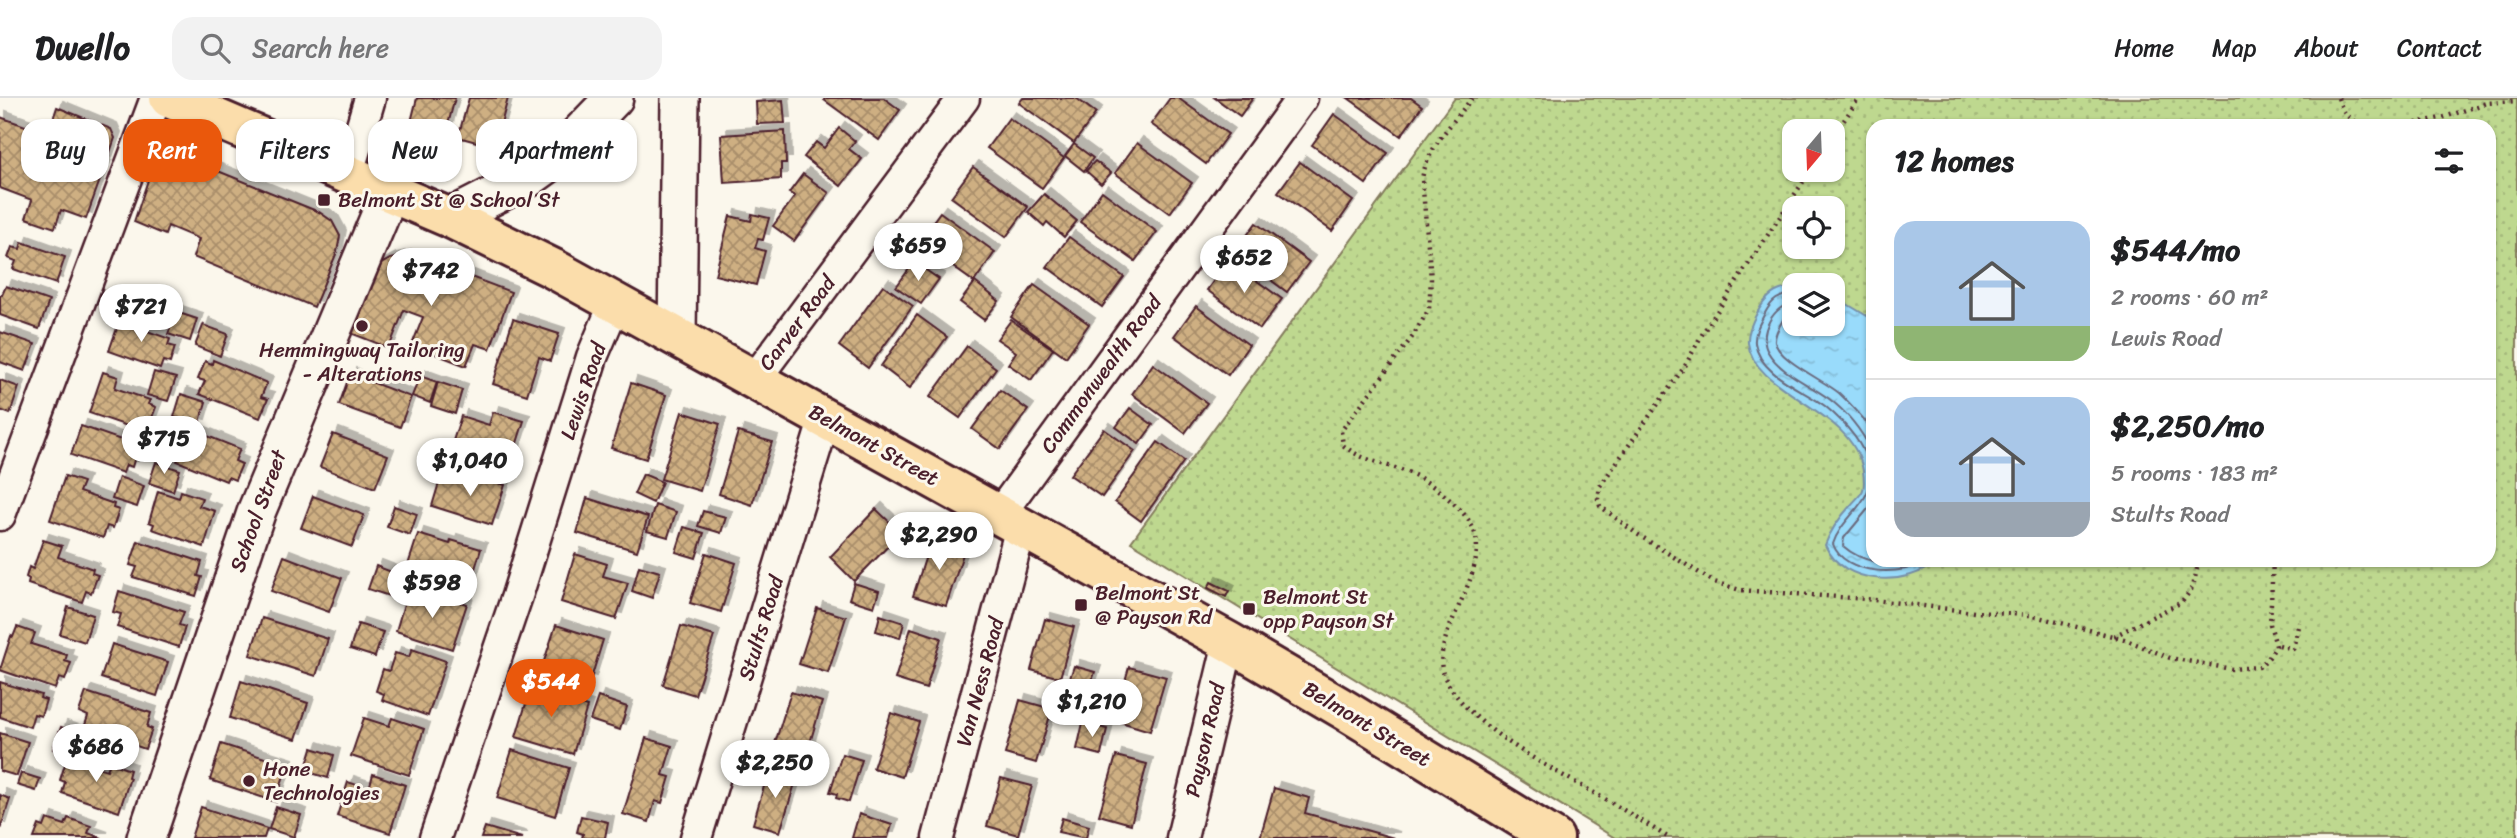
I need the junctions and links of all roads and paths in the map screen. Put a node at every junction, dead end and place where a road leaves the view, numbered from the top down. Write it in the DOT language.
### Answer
graph roads {
  1 [pos="156,98"];
  2 [pos="169,98"];
  3 [pos="370,98"];
  4 [pos="614,98"];
  5 [pos="680,98"];
  6 [pos="964,98"];
  7 [pos="1302,98"];
  8 [pos="1472,98"];
  9 [pos="1858,98"];
  10 [pos="2338,98"];
  11 [pos="2517,101"];
  12 [pos="1844,119"];
  13 [pos="2349,119"];
  14 [pos="2435,119"];
  15 [pos="236,126"];
  16 [pos="354,153"];
  17 [pos="354,176"];
  18 [pos="1803,182"];
  19 [pos="390,192"];
  20 [pos="450,218"];
  21 [pos="615,303"];
  22 [pos="677,335"];
  23 [pos="755,379"];
  24 [pos="825,418"];
  25 [pos="0,515"];
  26 [pos="1010,521"];
  27 [pos="2197,567"];
  28 [pos="2273,567"];
  29 [pos="2299,622"];
  30 [pos="2113,636"];
  31 [pos="1229,642"];
  32 [pos="2279,645"];
  33 [pos="146,838"];
  34 [pos="435,838"];
  35 [pos="696,838"];
  36 [pos="938,838"];
  37 [pos="1182,838"];
  38 [pos="1554,838"];
  39 [pos="1669,838"];
  1 -- 25 [label="street"];
  2 -- 15 [label="main road, Belmont Street"];
  3 -- 16 [label="street"];
  4 -- 20 [label="street"];
  5 -- 22 [label="street"];
  6 -- 23 [label="street, Carver Road"];
  7 -- 26 [label="street, Commonwealth Road"];
  8 -- 39 [label="path"];
  9 -- 12 [label="path"];
  10 -- 13 [label="path"];
  11 -- 14 [label="path"];
  17 -- 19 [label="main road, Belmont Street"];
  18 -- 30 [label="path"];
  19 -- 20 [label="main road, Belmont Street"];
  19 -- 33 [label="street, School Street"];
  20 -- 21 [label="main road, Belmont Street"];
  21 -- 22 [label="main road, Belmont Street"];
  21 -- 34 [label="street, Lewis Road"];
  22 -- 23 [label="main road, Belmont Street"];
  23 -- 24 [label="main road, Belmont Street"];
  24 -- 26 [label="main road, Belmont Street"];
  24 -- 35 [label="street, Stults Road"];
  26 -- 31 [label="main road, Belmont Street"];
  26 -- 36 [label="street, Van Ness Road"];
  27 -- 30 [label="path"];
  28 -- 30 [label="path"];
  29 -- 32 [label="path"];
  31 -- 37 [label="street, Payson Road"];
  31 -- 38 [label="main road, Belmont Street"];
}
